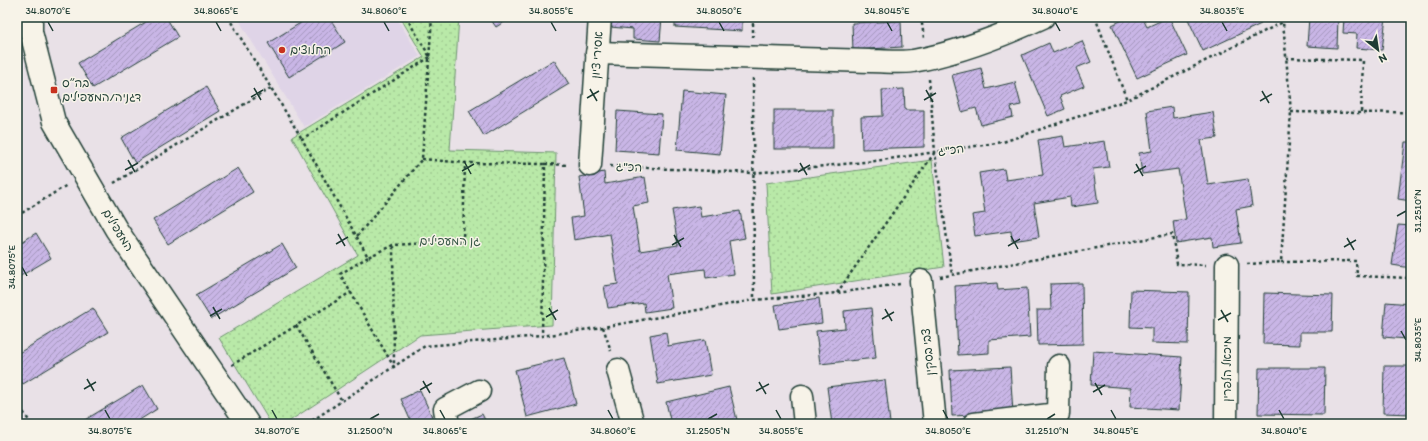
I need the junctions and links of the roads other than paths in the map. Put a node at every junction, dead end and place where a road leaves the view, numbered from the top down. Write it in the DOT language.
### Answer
graph roads {
  1 [pos="31,17"];
  2 [pos="600,17"];
  3 [pos="1043,17"];
  4 [pos="597,53"];
  5 [pos="590,165"];
  6 [pos="1227,265"];
  7 [pos="921,281"];
  8 [pos="1059,366"];
  9 [pos="618,370"];
  10 [pos="479,391"];
  11 [pos="802,396"];
  12 [pos="248,424"];
  13 [pos="448,424"];
  14 [pos="633,424"];
  15 [pos="805,424"];
  16 [pos="935,424"];
  17 [pos="974,424"];
  18 [pos="1226,424"];
  1 -- 12 [label="street, המעפילים"];
  2 -- 4 [label="street, אסירי ציון"];
  3 -- 4 [label="street"];
  4 -- 5 [label="street, אסירי ציון"];
  6 -- 18 [label="street, מיכאל הלפרין"];
  7 -- 16 [label="street, צבי בסקין"];
  8 -- 17 [label="street"];
  9 -- 14 [label="street"];
  10 -- 13 [label="street"];
  11 -- 15 [label="street"];
}
